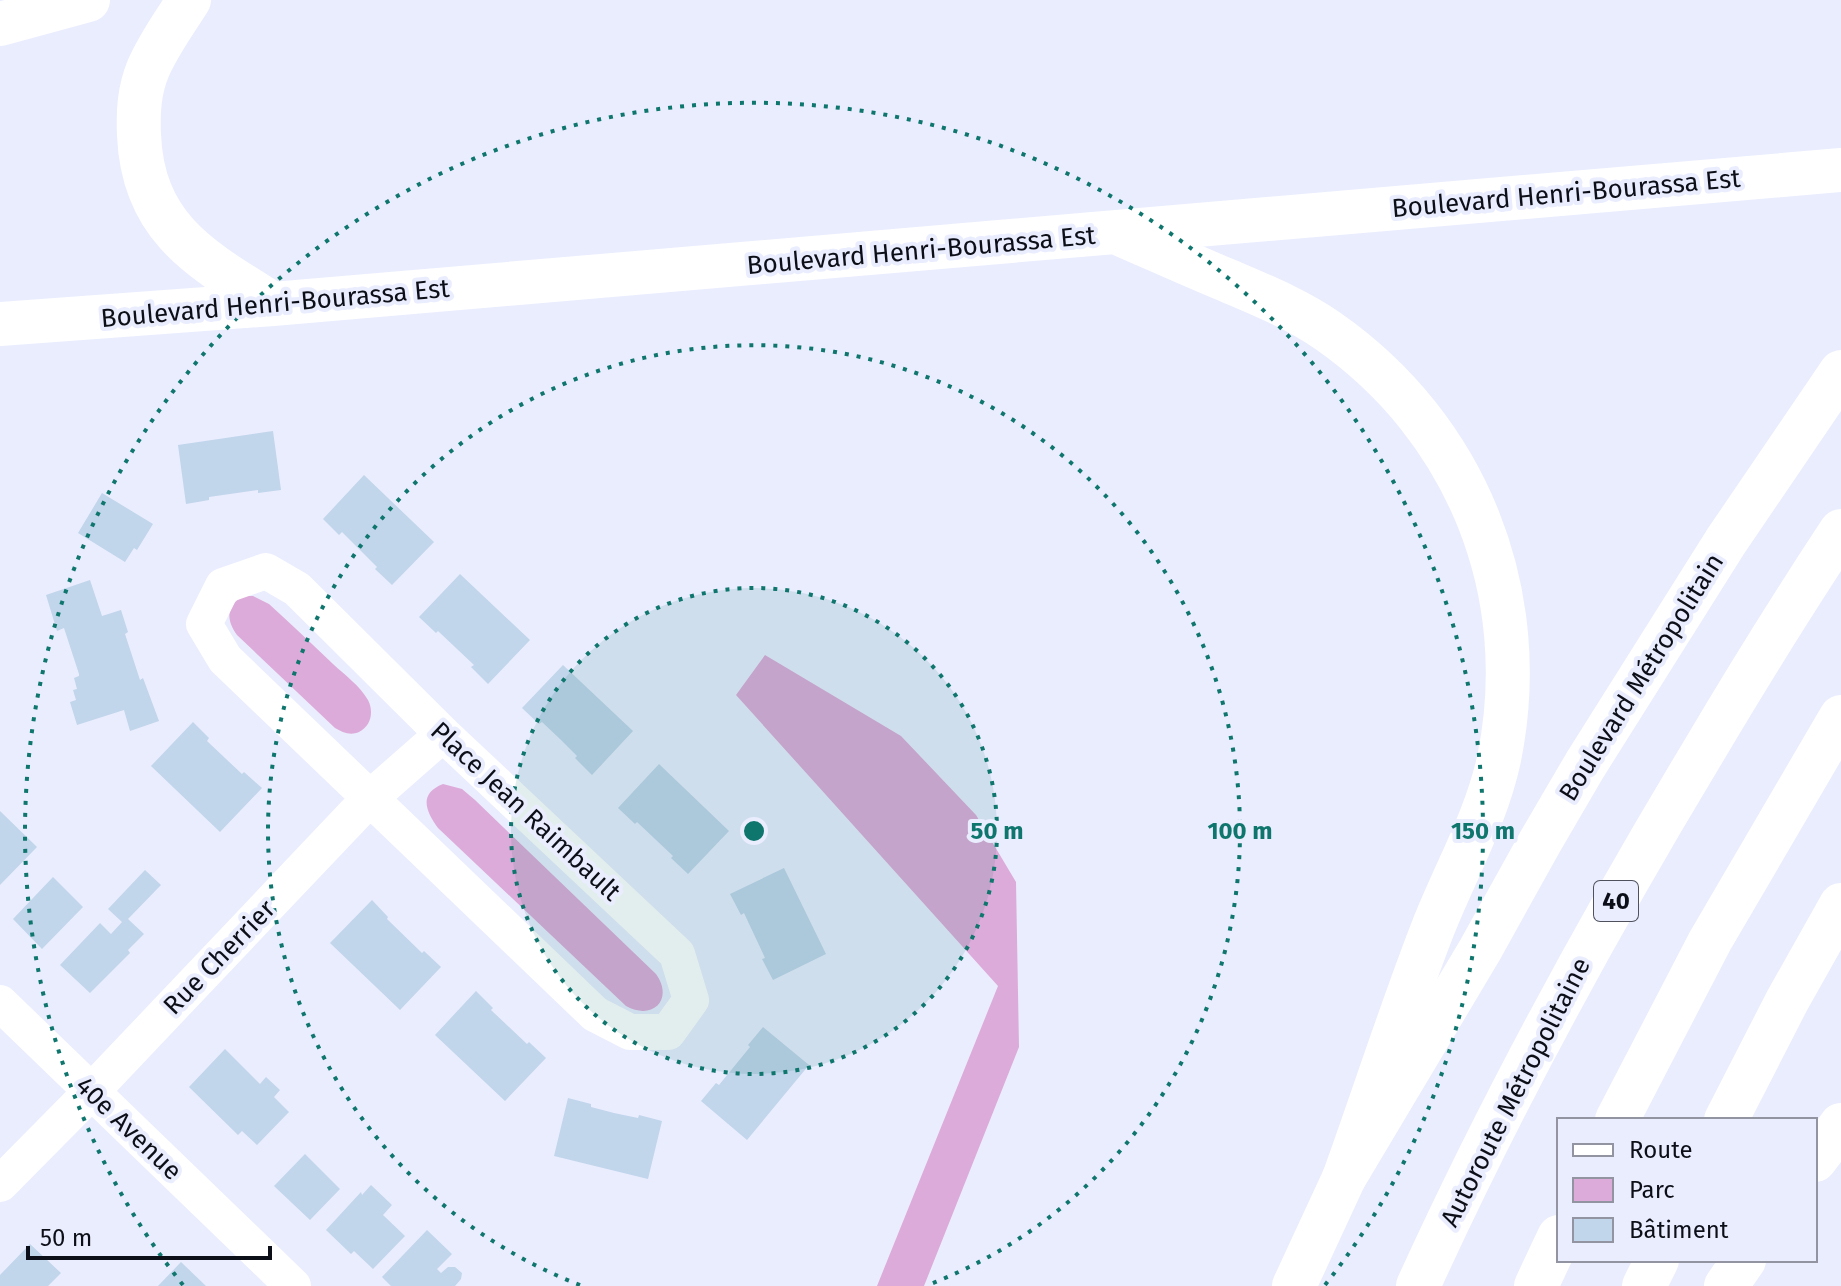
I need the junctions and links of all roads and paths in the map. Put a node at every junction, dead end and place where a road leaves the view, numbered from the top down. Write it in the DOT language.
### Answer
graph roads {
  1 [pos="88,0"];
  2 [pos="189,0"];
  3 [pos="0,24"];
  4 [pos="1841,170"];
  5 [pos="1118,233"];
  6 [pos="273,304"];
  7 [pos="0,324"];
  8 [pos="1841,372"];
  9 [pos="1841,531"];
  10 [pos="1841,717"];
  11 [pos="443,734"];
  12 [pos="369,799"];
  13 [pos="1841,905"];
  14 [pos="0,1003"];
  15 [pos="91,1092"];
  16 [pos="1618,1118"];
  17 [pos="1727,1118"];
  18 [pos="1841,1125"];
  19 [pos="1817,1157"];
  20 [pos="1344,1178"];
  21 [pos="0,1184"];
  22 [pos="1557,1241"];
  23 [pos="1656,1262"];
  24 [pos="1743,1262"];
  25 [pos="293,1286"];
  26 [pos="1294,1286"];
  27 [pos="1418,1286"];
  28 [pos="1536,1286"];
  29 [pos="1644,1286"];
  30 [pos="1726,1286"];
  1 -- 3 [label="main road"];
  2 -- 6 [label="main road"];
  4 -- 5 [label="main road, Boulevard Henri-Bourassa Est"];
  5 -- 6 [label="main road, Boulevard Henri-Bourassa Est"];
  5 -- 20 [label="main road"];
  6 -- 7 [label="main road, Boulevard Henri-Bourassa Est"];
  8 -- 20 [label="main road, Boulevard Métropolitain"];
  9 -- 27 [label="main road, Autoroute Métropolitaine / 40"];
  10 -- 16 [label="main road"];
  11 -- 12 [label="street, Rue Cherrier"];
  11 -- 12 [label="street, Place Jean Raimbault"];
  11 -- 12 [label="street, Place Jean Raimbault"];
  12 -- 15 [label="street, Rue Cherrier"];
  13 -- 17 [label="main road"];
  14 -- 15 [label="street, 40e Avenue"];
  15 -- 21 [label="street, Rue Cherrier"];
  15 -- 25 [label="street, 40e Avenue"];
  18 -- 19 [label="main road"];
  20 -- 26 [label="main road, Boulevard Métropolitain"];
  22 -- 28 [label="main road"];
  23 -- 29 [label="main road"];
  24 -- 30 [label="main road"];
}
